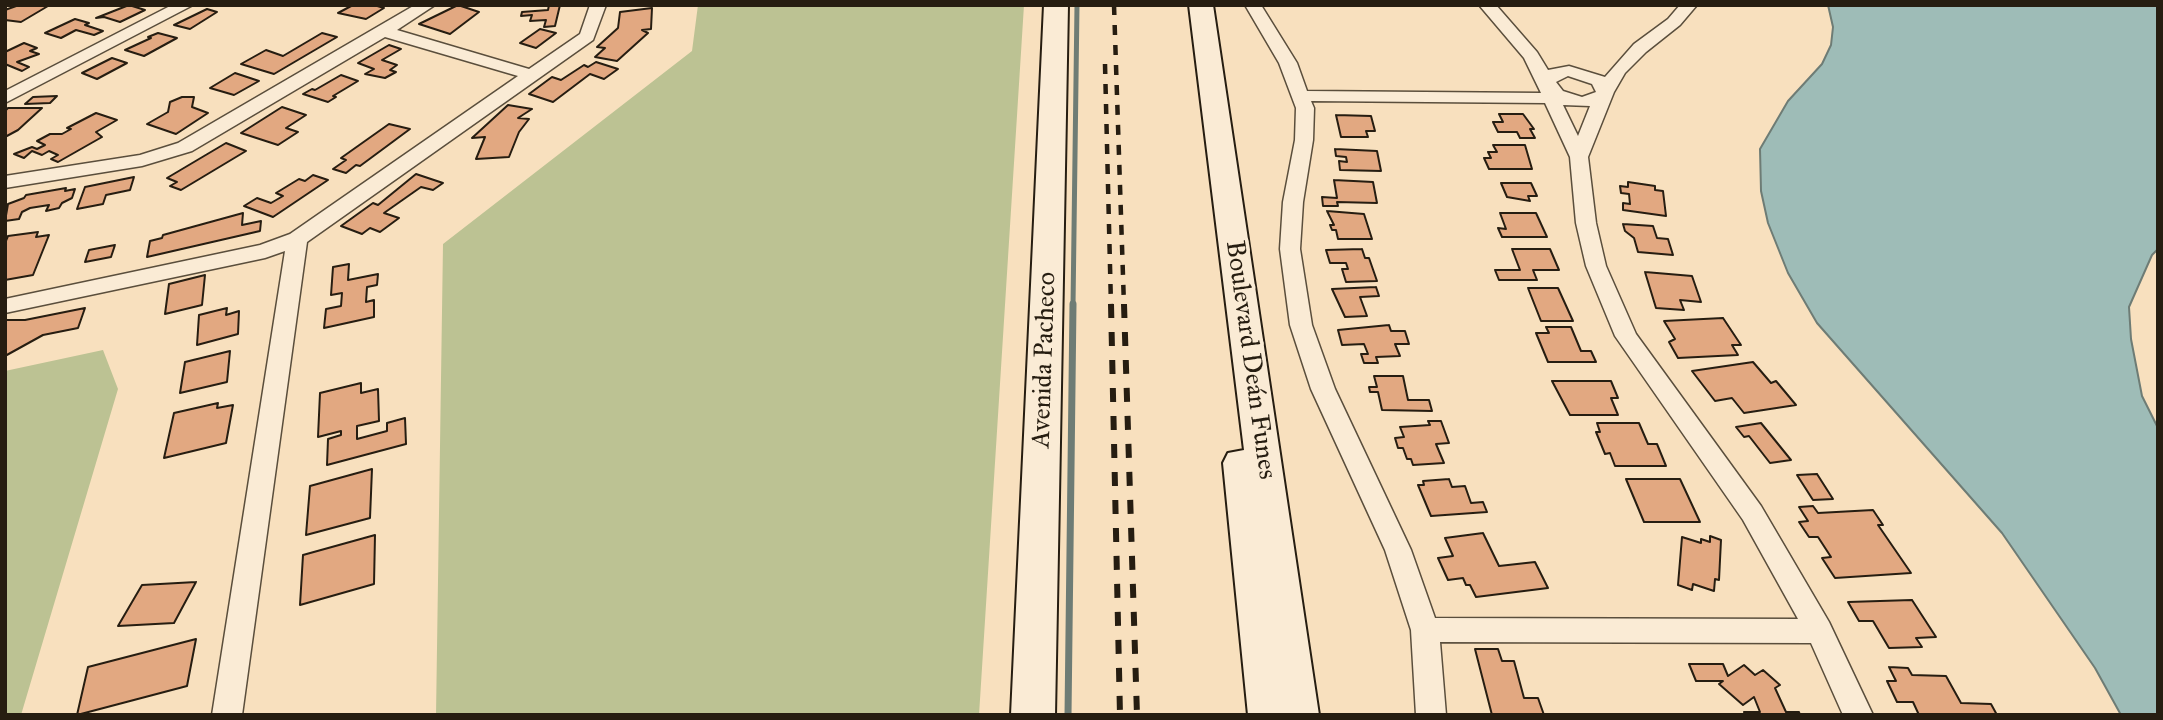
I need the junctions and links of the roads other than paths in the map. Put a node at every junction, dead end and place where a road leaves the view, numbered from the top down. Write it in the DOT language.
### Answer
graph roads {
  1 [pos="185,5"];
  2 [pos="427,5"];
  3 [pos="598,5"];
  4 [pos="1056,5"];
  5 [pos="1186,5"];
  6 [pos="1201,5"];
  7 [pos="1253,5"];
  8 [pos="1487,5"];
  9 [pos="1689,5"];
  10 [pos="383,31"];
  11 [pos="1531,56"];
  12 [pos="1618,70"];
  13 [pos="1575,72"];
  14 [pos="532,75"];
  15 [pos="1549,92"];
  16 [pos="1604,94"];
  17 [pos="1302,96"];
  18 [pos="5,98"];
  19 [pos="1579,156"];
  20 [pos="5,182"];
  21 [pos="297,239"];
  22 [pos="5,306"];
  23 [pos="1425,629"];
  24 [pos="1819,631"];
  25 [pos="227,715"];
  26 [pos="1033,715"];
  27 [pos="1270,715"];
  28 [pos="1298,715"];
  29 [pos="1431,715"];
  30 [pos="1858,715"];
  1 -- 18 [label="street"];
  2 -- 10 [label="street"];
  3 -- 14 [label="street"];
  4 -- 26 [label="main road, Avenida Pacheco"];
  5 -- 27 [label="main road, Boulevard Deán Funes"];
  6 -- 28 [label="main road, Boulevard Deán Funes"];
  7 -- 17 [label="street"];
  8 -- 11 [label="street"];
  9 -- 12 [label="street"];
  10 -- 14 [label="street"];
  10 -- 20 [label="street"];
  11 -- 13 [label="street"];
  11 -- 15 [label="street"];
  12 -- 13 [label="street"];
  12 -- 16 [label="street"];
  13 -- 15 [label="street"];
  13 -- 16 [label="street"];
  14 -- 21 [label="street"];
  15 -- 16 [label="street"];
  15 -- 17 [label="street"];
  15 -- 19 [label="street"];
  16 -- 19 [label="street"];
  17 -- 23 [label="street"];
  19 -- 24 [label="street"];
  21 -- 22 [label="street"];
  21 -- 25 [label="street"];
  23 -- 24 [label="street"];
  23 -- 29 [label="street"];
  24 -- 30 [label="street"];
}
